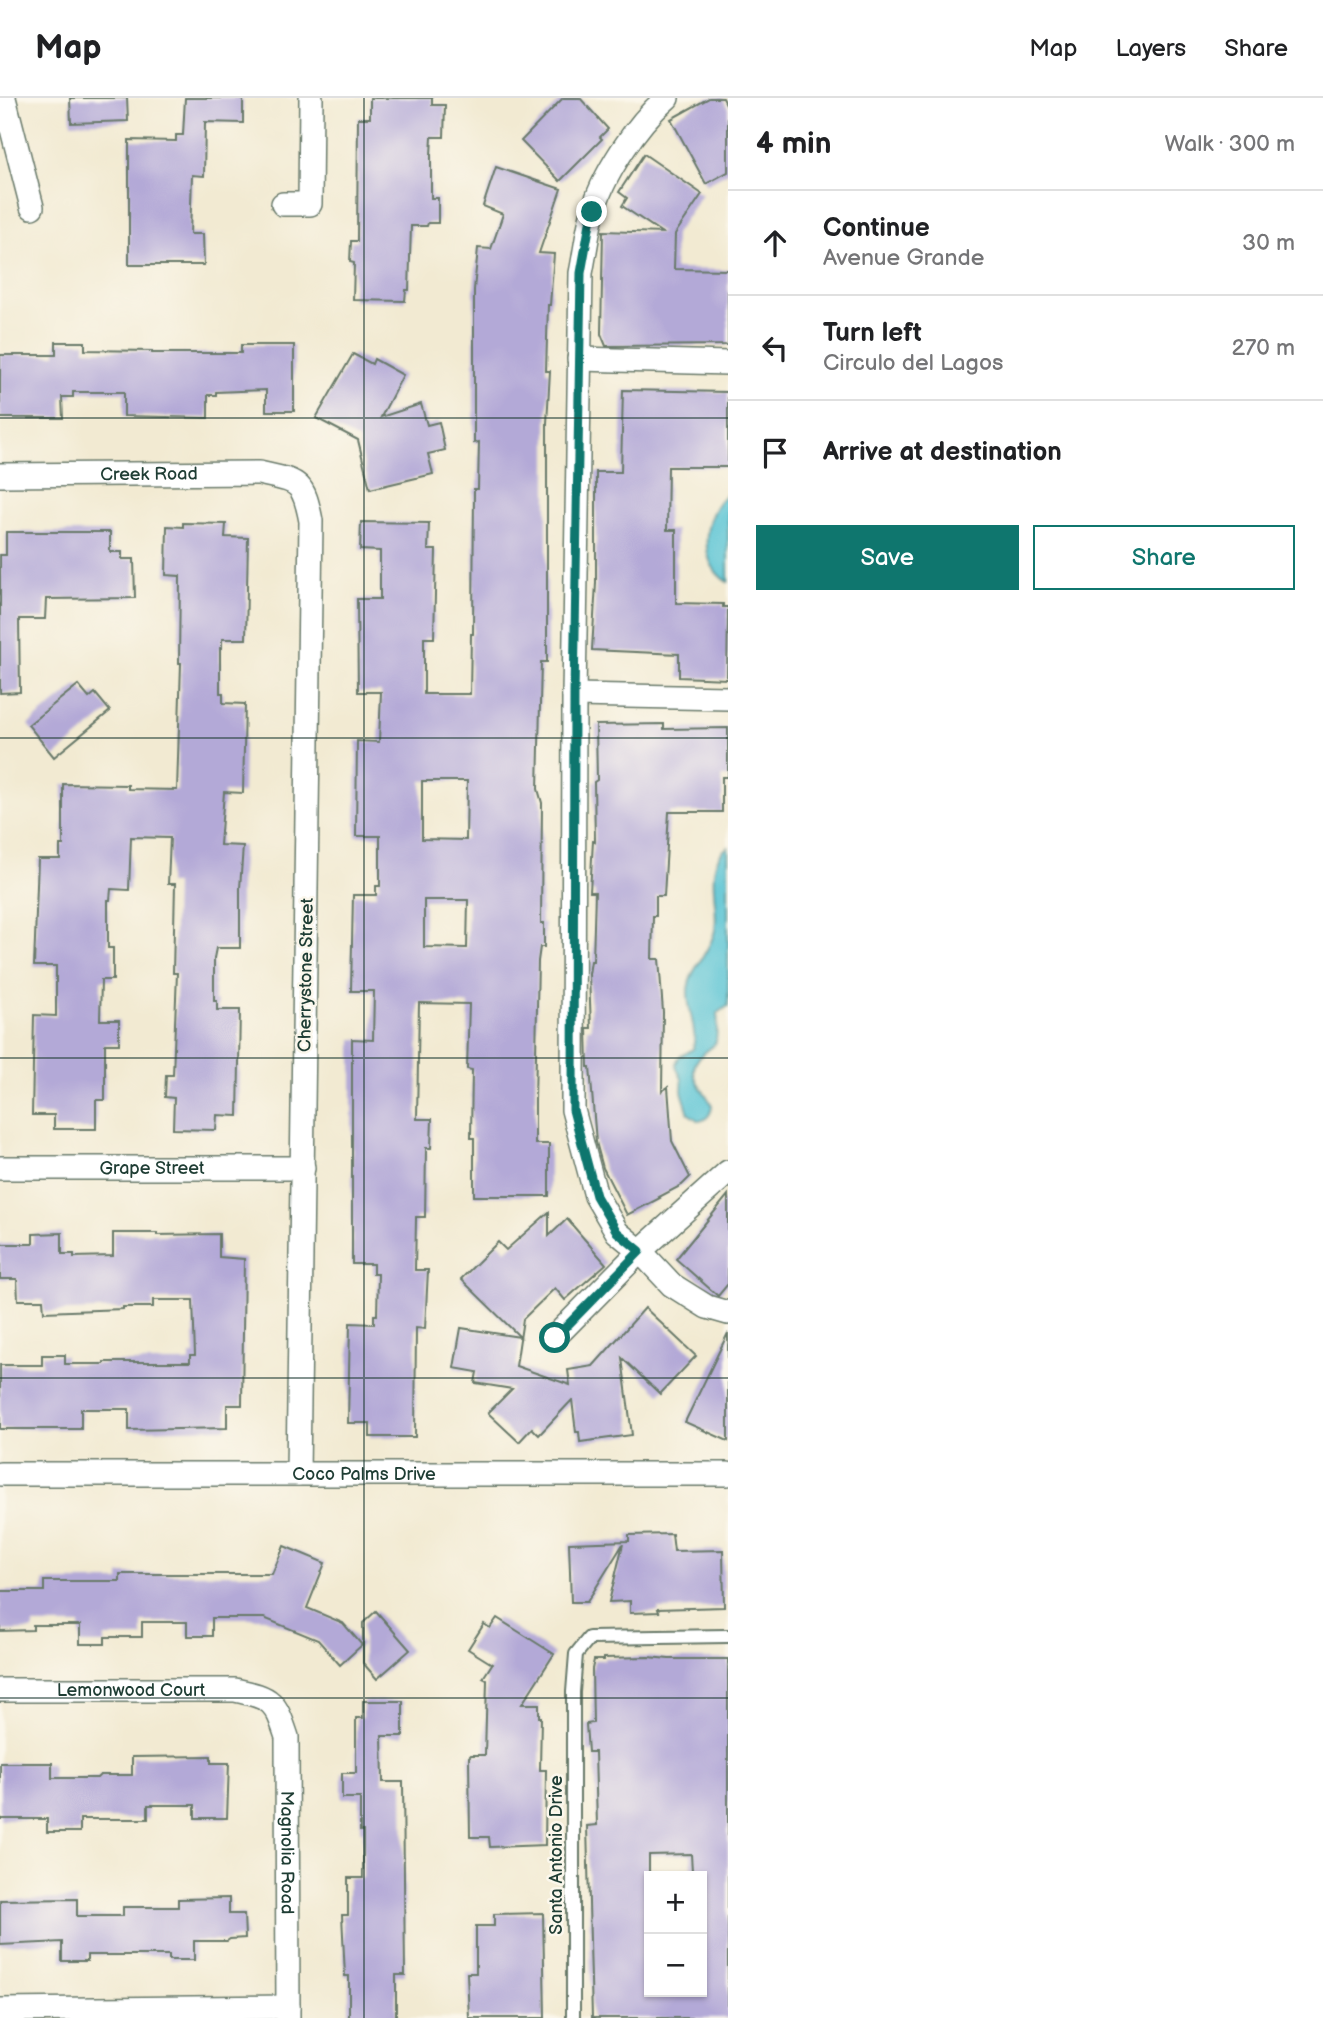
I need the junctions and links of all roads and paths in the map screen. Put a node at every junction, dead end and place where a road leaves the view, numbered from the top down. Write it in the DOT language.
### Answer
graph roads {
  1 [pos="4,98"];
  2 [pos="311,98"];
  3 [pos="657,101"];
  4 [pos="283,204"];
  5 [pos="32,207"];
  6 [pos="579,359"];
  7 [pos="728,363"];
  8 [pos="0,475"];
  9 [pos="295,482"];
  10 [pos="574,695"];
  11 [pos="728,698"];
  12 [pos="0,1168"];
  13 [pos="303,1168"];
  14 [pos="728,1172"];
  15 [pos="640,1251"];
  16 [pos="728,1313"];
  17 [pos="555,1338"];
  18 [pos="0,1474"];
  19 [pos="298,1474"];
  20 [pos="728,1474"];
  21 [pos="728,1636"];
  22 [pos="0,1690"];
  23 [pos="263,1696"];
  24 [pos="0,2010"];
  25 [pos="288,2012"];
  26 [pos="573,2018"];
  1 -- 5 [label="street"];
  2 -- 4 [label="street"];
  3 -- 6 [label="street"];
  6 -- 7 [label="street"];
  6 -- 10 [label="street"];
  8 -- 9 [label="street, Creek Road"];
  9 -- 13 [label="street, Cherrystone Street"];
  10 -- 11 [label="street"];
  10 -- 15 [label="street"];
  12 -- 13 [label="street, Grape Street"];
  13 -- 19 [label="street, Cherrystone Street"];
  14 -- 15 [label="street"];
  15 -- 16 [label="street"];
  15 -- 17 [label="street"];
  18 -- 19 [label="street, Coco Palms Drive"];
  19 -- 20 [label="street, Coco Palms Drive"];
  21 -- 26 [label="lane, Santa Antonio Drive"];
  22 -- 23 [label="street, Lemonwood Court"];
  23 -- 25 [label="street, Magnolia Road"];
  24 -- 25 [label="street"];
}
